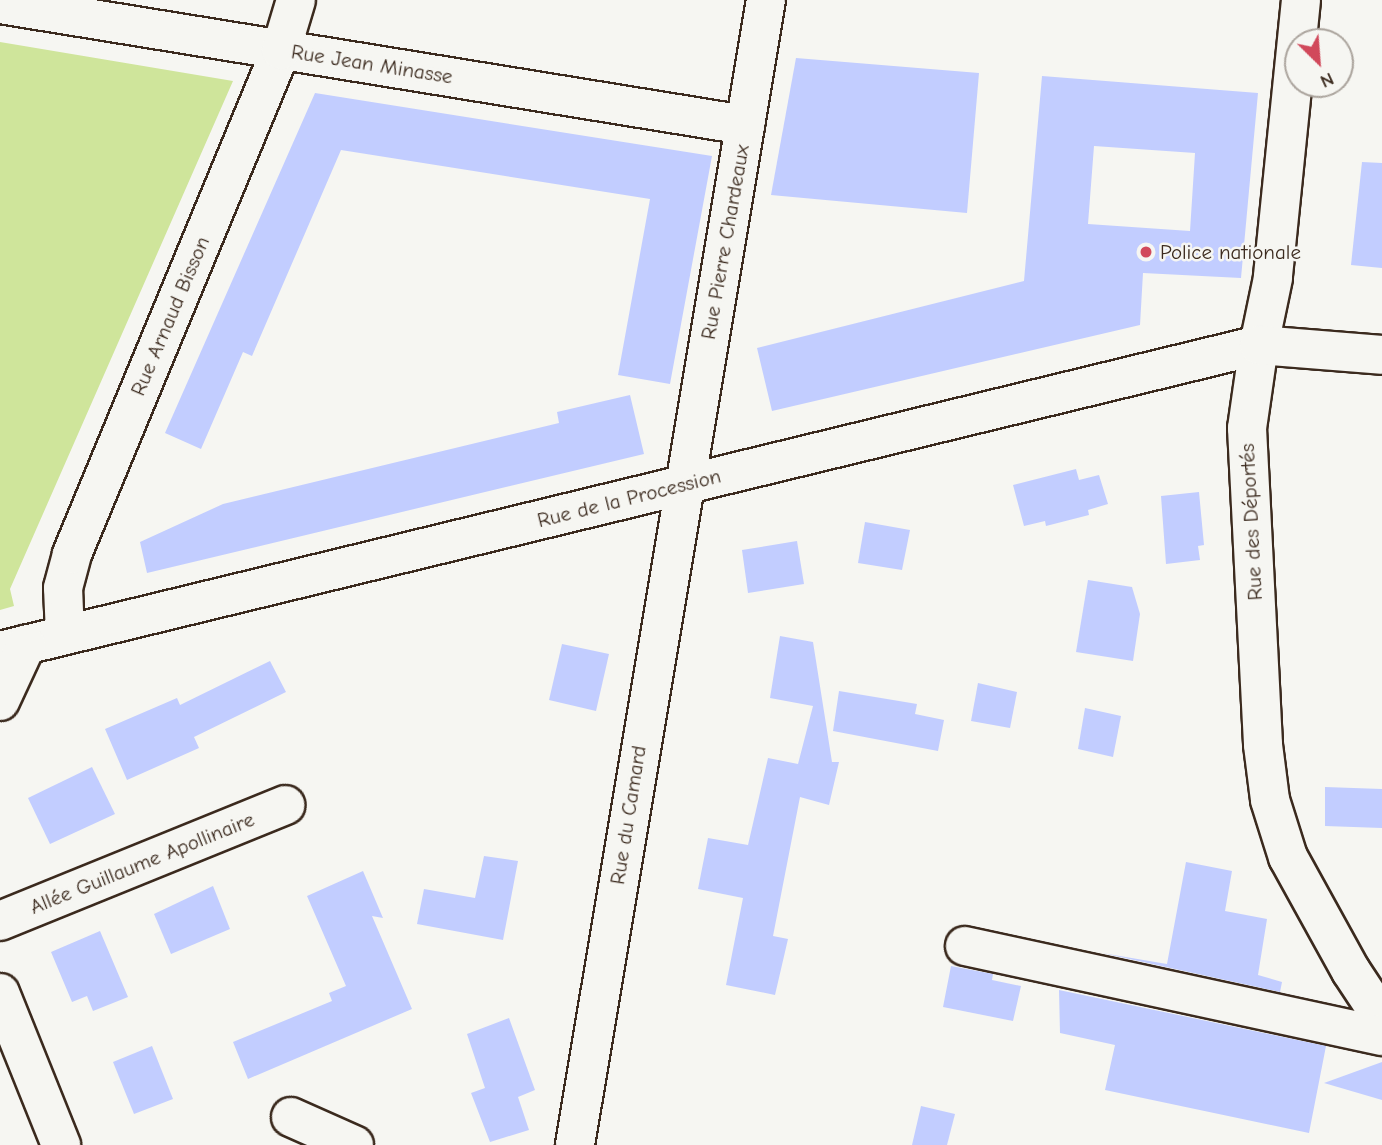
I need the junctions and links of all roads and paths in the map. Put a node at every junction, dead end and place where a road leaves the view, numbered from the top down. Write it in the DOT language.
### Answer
graph roads {
  1 [pos="296,0"];
  2 [pos="766,0"];
  3 [pos="1301,0"];
  4 [pos="0,4"];
  5 [pos="281,50"];
  6 [pos="745,125"];
  7 [pos="1259,345"];
  8 [pos="1382,355"];
  9 [pos="684,485"];
  10 [pos="65,635"];
  11 [pos="13,648"];
  12 [pos="0,701"];
  13 [pos="285,805"];
  14 [pos="0,921"];
  15 [pos="965,946"];
  16 [pos="0,993"];
  17 [pos="1382,1018"];
  18 [pos="1382,1036"];
  19 [pos="291,1117"];
  20 [pos="61,1145"];
  21 [pos="354,1145"];
  22 [pos="575,1145"];
  1 -- 5 [label="street, Rue Arnaud Bisson"];
  2 -- 6 [label="street, Rue Pierre Chardeaux"];
  3 -- 7 [label="street, Rue des Déportés"];
  4 -- 5 [label="street, Rue Jean Minasse"];
  5 -- 6 [label="street, Rue Jean Minasse"];
  5 -- 10 [label="street, Rue Arnaud Bisson"];
  6 -- 9 [label="street, Rue Pierre Chardeaux"];
  7 -- 8 [label="street, Rue de la Procession"];
  7 -- 9 [label="street, Rue de la Procession"];
  7 -- 17 [label="street, Rue des Déportés"];
  9 -- 10 [label="street, Rue de la Procession"];
  9 -- 22 [label="street, Rue du Camard"];
  10 -- 11 [label="street, Rue de la Procession"];
  11 -- 12 [label="street"];
  13 -- 14 [label="street, Allée Guillaume Apollinaire"];
  15 -- 18 [label="street"];
  16 -- 20 [label="street"];
  19 -- 21 [label="street"];
}
